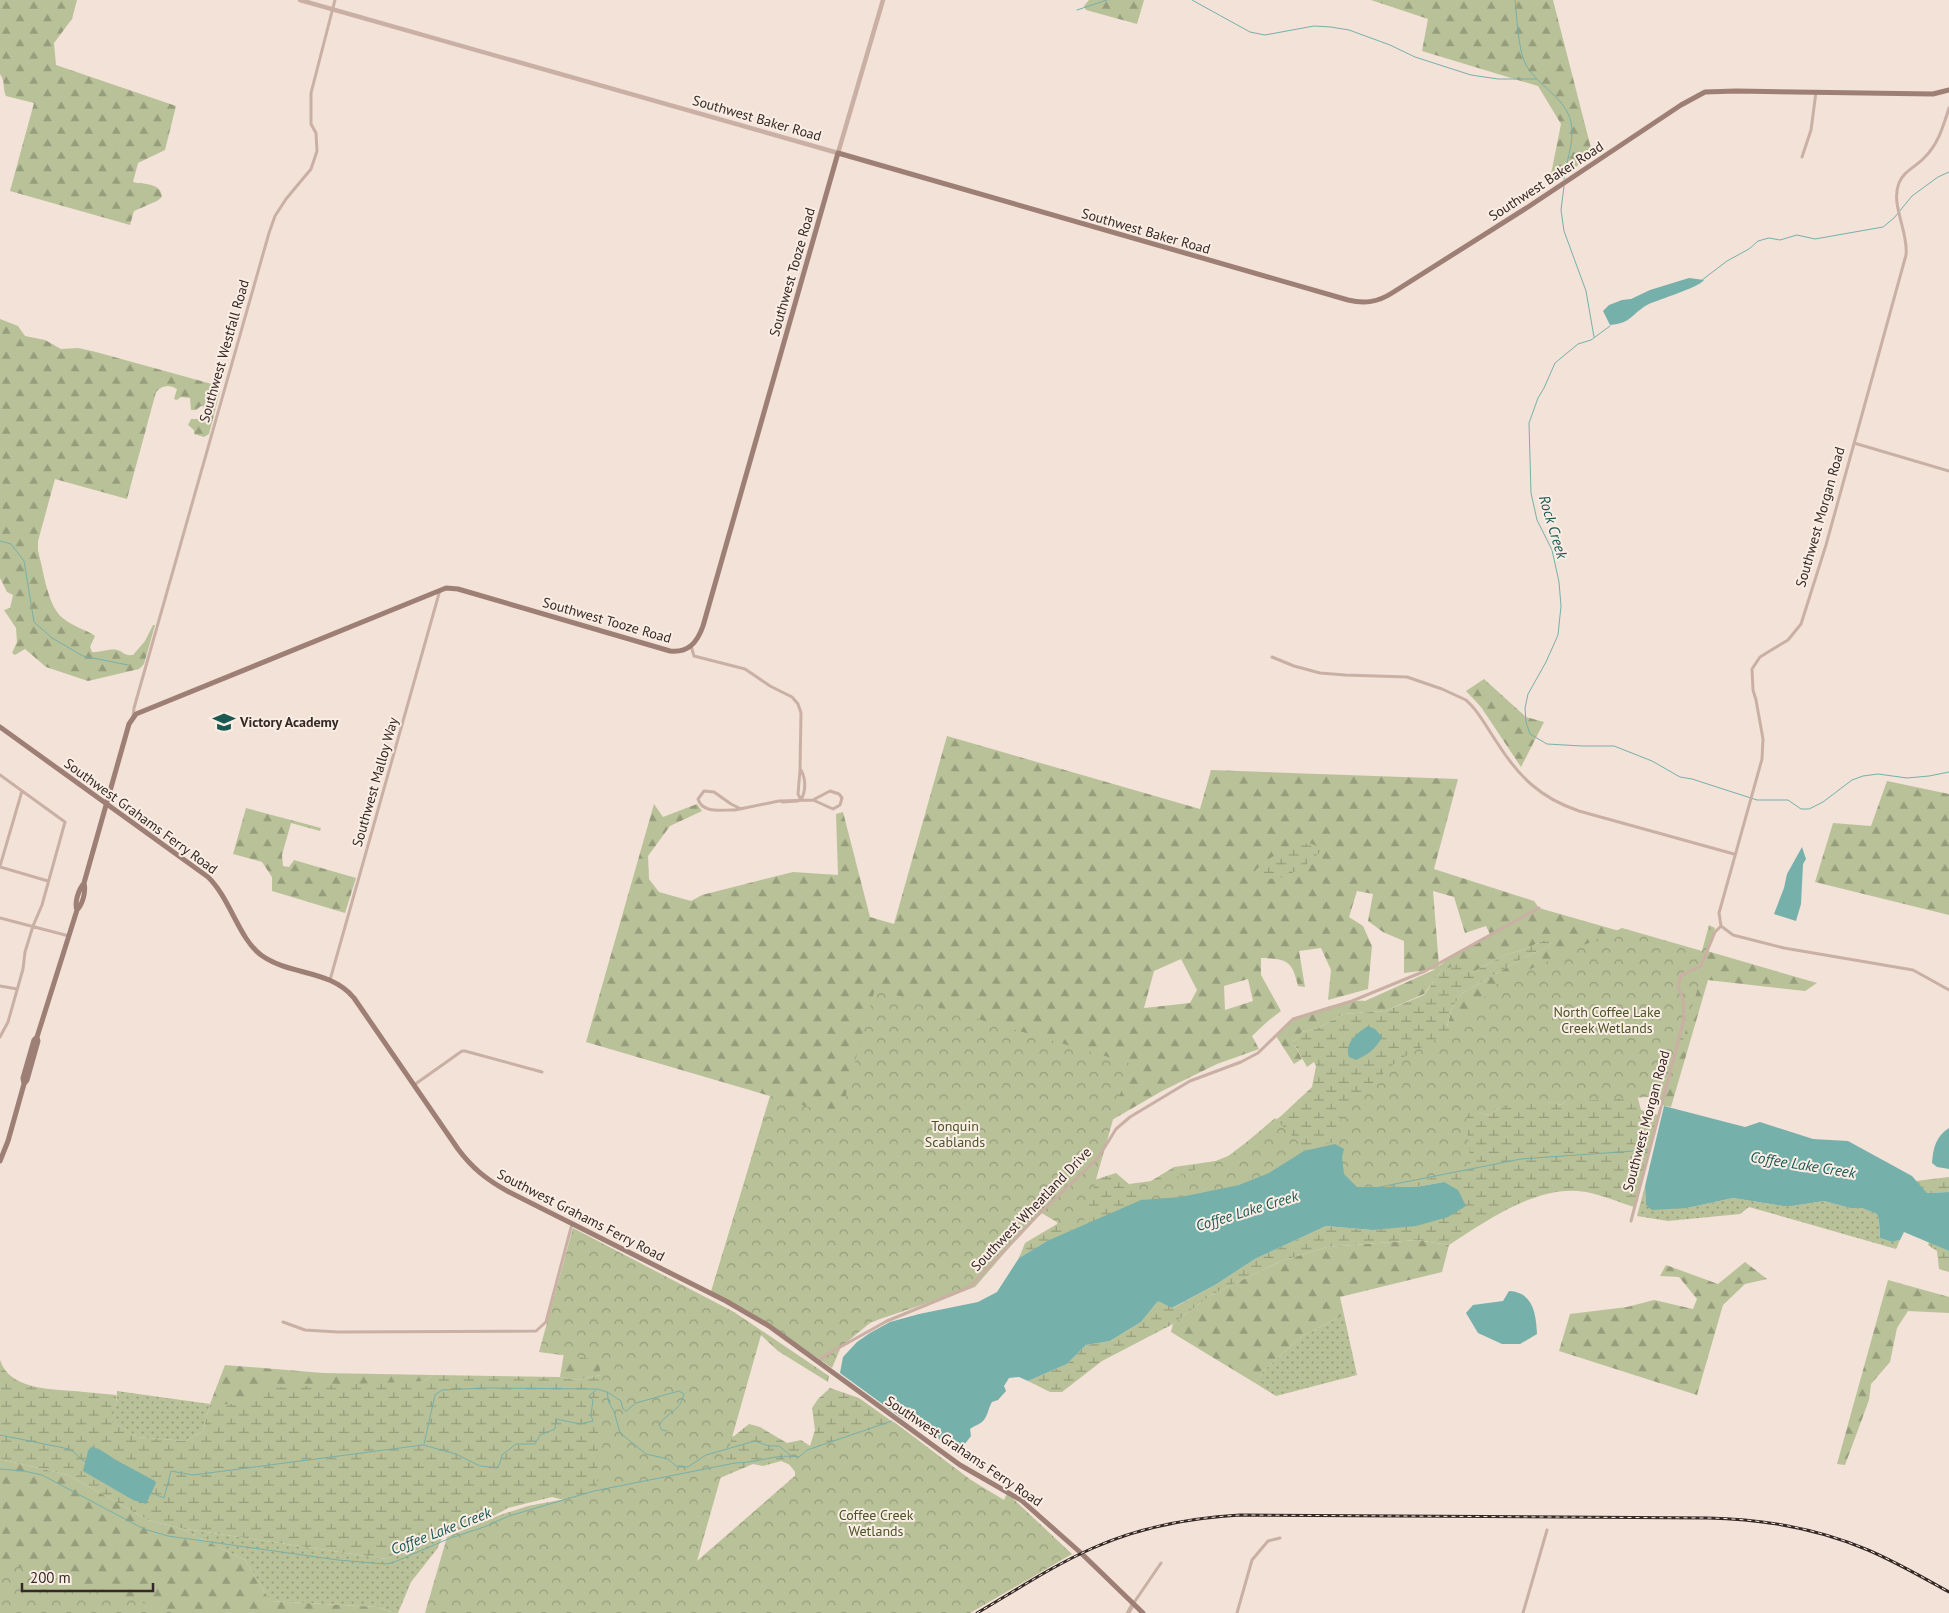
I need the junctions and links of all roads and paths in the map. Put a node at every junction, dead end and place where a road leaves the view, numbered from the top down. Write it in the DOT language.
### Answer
graph roads {
  1 [pos="300,0"];
  2 [pos="335,0"];
  3 [pos="883,0"];
  4 [pos="332,9"];
  5 [pos="1949,90"];
  6 [pos="1816,92"];
  7 [pos="1949,108"];
  8 [pos="838,154"];
  9 [pos="1802,157"];
  10 [pos="1854,443"];
  11 [pos="1949,471"];
  12 [pos="440,589"];
  13 [pos="691,646"];
  14 [pos="1272,657"];
  15 [pos="133,717"];
  16 [pos="1,730"];
  17 [pos="0,775"];
  18 [pos="22,791"];
  19 [pos="801,800"];
  20 [pos="813,800"];
  21 [pos="107,804"];
  22 [pos="741,808"];
  23 [pos="1734,854"];
  24 [pos="0,866"];
  25 [pos="48,881"];
  26 [pos="1539,908"];
  27 [pos="0,918"];
  28 [pos="32,926"];
  29 [pos="1721,926"];
  30 [pos="69,936"];
  31 [pos="330,980"];
  32 [pos="0,986"];
  33 [pos="17,989"];
  34 [pos="1949,990"];
  35 [pos="0,1037"];
  36 [pos="542,1072"];
  37 [pos="414,1085"];
  38 [pos="0,1161"];
  39 [pos="1631,1221"];
  40 [pos="572,1223"];
  41 [pos="283,1322"];
  42 [pos="818,1362"];
  43 [pos="1547,1530"];
  44 [pos="1280,1538"];
  45 [pos="1161,1563"];
  46 [pos="1133,1604"];
  47 [pos="1128,1613"];
  48 [pos="1143,1613"];
  49 [pos="1237,1613"];
  50 [pos="1523,1613"];
  1 -- 4 [label="street, Southwest Baker Road"];
  2 -- 4 [label="street, Southwest Westfall Road"];
  3 -- 8 [label="street, Southwest Tooze Road"];
  4 -- 8 [label="street, Southwest Baker Road"];
  4 -- 15 [label="street, Southwest Westfall Road"];
  5 -- 6 [label="main road, Southwest Baker Road"];
  6 -- 8 [label="main road, Southwest Baker Road"];
  6 -- 9 [label="street"];
  7 -- 10 [label="street, Southwest Morgan Road"];
  8 -- 13 [label="main road, Southwest Tooze Road"];
  10 -- 11 [label="street"];
  10 -- 23 [label="street, Southwest Morgan Road"];
  12 -- 13 [label="main road, Southwest Tooze Road"];
  12 -- 15 [label="main road, Southwest Tooze Road"];
  12 -- 31 [label="street, Southwest Malloy Way"];
  13 -- 19 [label="street"];
  14 -- 23 [label="street"];
  15 -- 21 [label="main road"];
  16 -- 21 [label="main road, Southwest Grahams Ferry Road"];
  17 -- 18 [label="street"];
  18 -- 24 [label="street"];
  18 -- 25 [label="street"];
  19 -- 20 [label="street"];
  19 -- 22 [label="street"];
  20 -- 20 [label="street"];
  21 -- 30 [label="main road"];
  21 -- 31 [label="main road, Southwest Grahams Ferry Road"];
  22 -- 22 [label="street"];
  23 -- 29 [label="street, Southwest Morgan Road"];
  24 -- 25 [label="street"];
  25 -- 28 [label="street"];
  26 -- 42 [label="street, Southwest Wheatland Drive"];
  27 -- 28 [label="street"];
  28 -- 30 [label="street"];
  28 -- 33 [label="street"];
  29 -- 34 [label="street"];
  29 -- 39 [label="street, Southwest Morgan Road"];
  30 -- 38 [label="main road"];
  31 -- 37 [label="main road, Southwest Grahams Ferry Road"];
  32 -- 33 [label="street"];
  33 -- 35 [label="street"];
  36 -- 37 [label="street"];
  37 -- 40 [label="main road, Southwest Grahams Ferry Road"];
  40 -- 41 [label="street"];
  40 -- 42 [label="main road, Southwest Grahams Ferry Road"];
  42 -- 46 [label="main road, Southwest Grahams Ferry Road"];
  43 -- 50 [label="street"];
  44 -- 49 [label="street"];
  45 -- 46 [label="street"];
  46 -- 47 [label="street"];
  46 -- 48 [label="main road, Southwest Grahams Ferry Road"];
}
